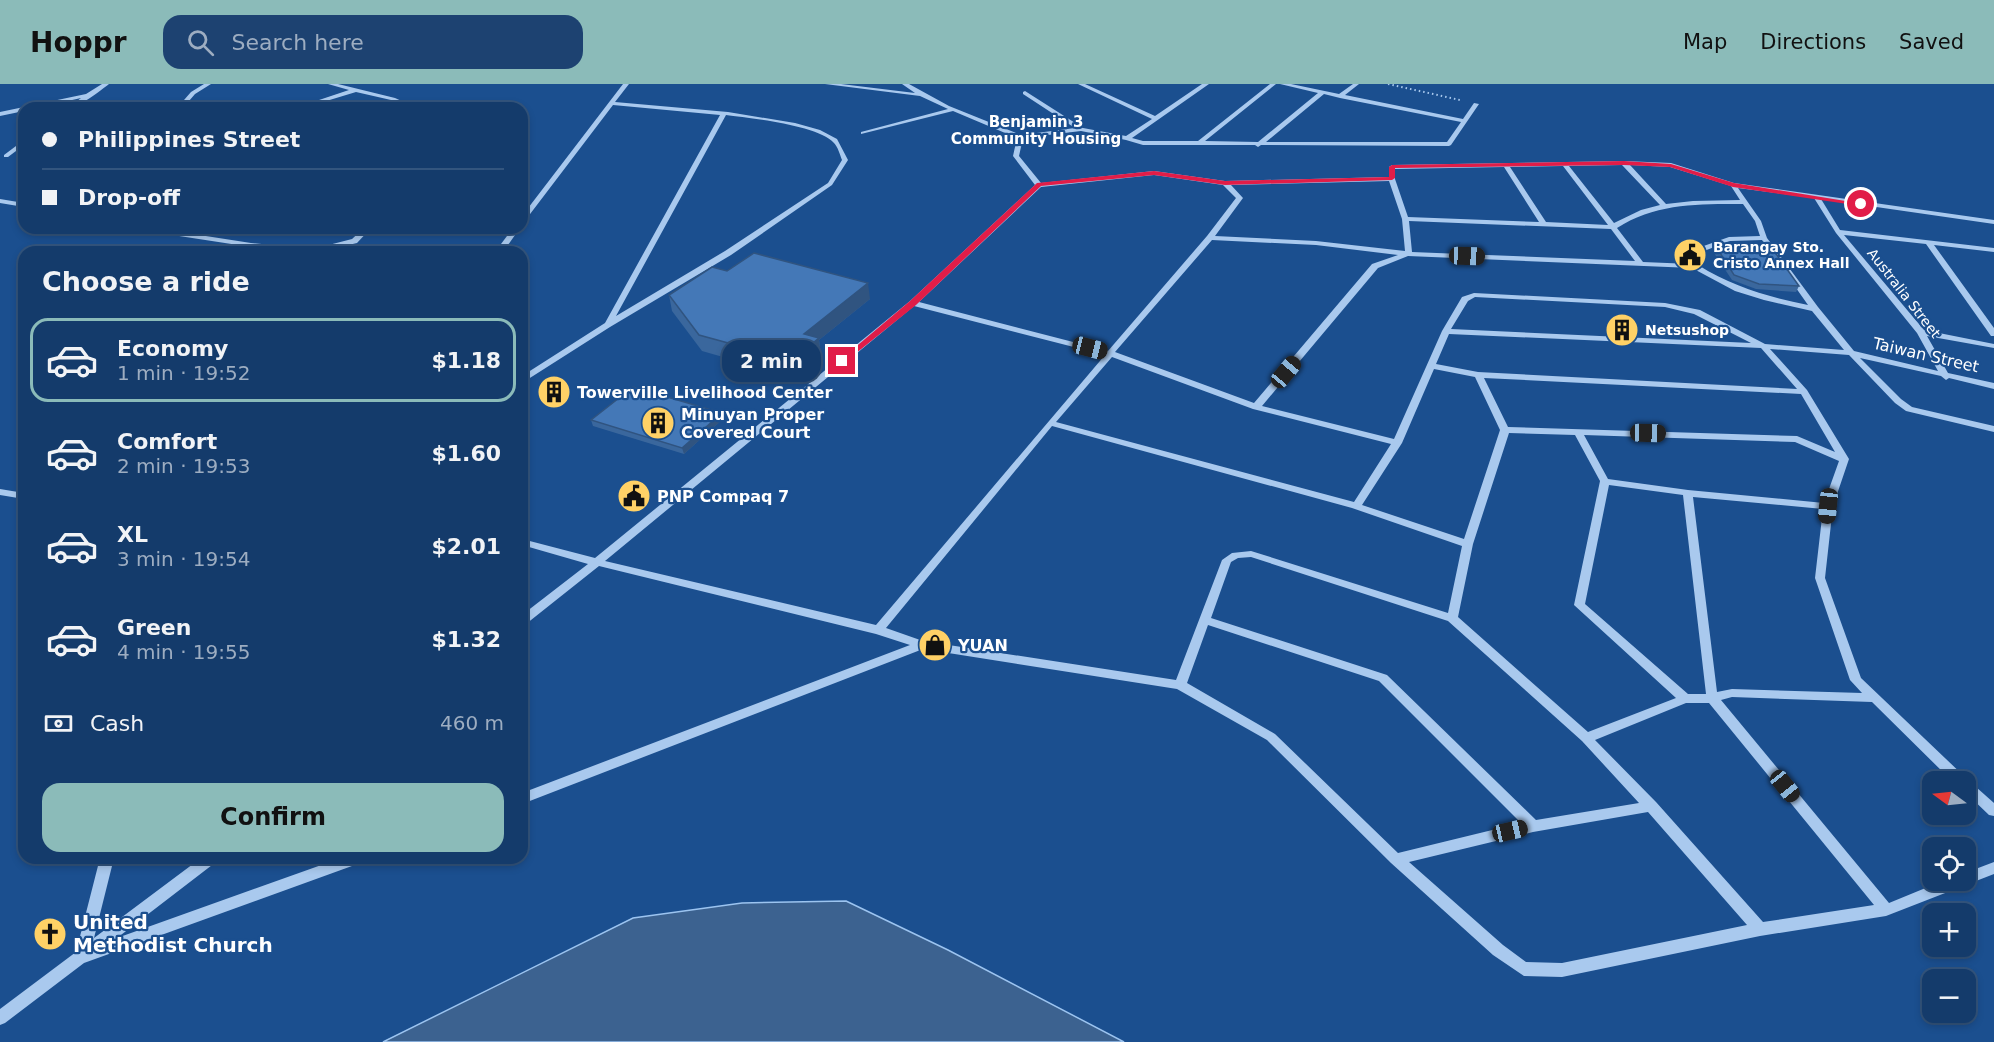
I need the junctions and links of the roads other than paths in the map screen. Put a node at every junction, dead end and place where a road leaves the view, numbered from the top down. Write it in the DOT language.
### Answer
graph roads {
  1 [pos="106,84"];
  2 [pos="208,84"];
  3 [pos="331,84"];
  4 [pos="627,84"];
  5 [pos="828,84"];
  6 [pos="905,84"];
  7 [pos="1084,84"];
  8 [pos="1206,84"];
  9 [pos="1274,84"];
  10 [pos="1283,84"];
  11 [pos="1356,84"];
  12 [pos="357,90"];
  13 [pos="1025,93"];
  14 [pos="1323,93"];
  15 [pos="88,95"];
  16 [pos="921,95"];
  17 [pos="1340,96"];
  18 [pos="56,102"];
  19 [pos="79,102"];
  20 [pos="185,102"];
  21 [pos="320,102"];
  22 [pos="400,102"];
  23 [pos="610,103"];
  24 [pos="1476,104"];
  25 [pos="18,110"];
  26 [pos="952,110"];
  27 [pos="0,114"];
  28 [pos="723,115"];
  29 [pos="1155,118"];
  30 [pos="1464,121"];
  31 [pos="1081,129"];
  32 [pos="863,133"];
  33 [pos="1020,137"];
  34 [pos="1127,138"];
  35 [pos="1198,144"];
  36 [pos="1258,145"];
  37 [pos="18,147"];
  38 [pos="6,156"];
  39 [pos="1624,163"];
  40 [pos="1506,165"];
  41 [pos="1565,165"];
  42 [pos="1392,178"];
  43 [pos="1225,183"];
  44 [pos="1039,184"];
  45 [pos="1733,185"];
  46 [pos="1817,198"];
  47 [pos="0,201"];
  48 [pos="1745,202"];
  49 [pos="18,204"];
  50 [pos="1665,206"];
  51 [pos="528,213"];
  52 [pos="1404,219"];
  53 [pos="1994,222"];
  54 [pos="1544,224"];
  55 [pos="1613,226"];
  56 [pos="1838,232"];
  57 [pos="179,234"];
  58 [pos="362,234"];
  59 [pos="1210,238"];
  60 [pos="1764,238"];
  61 [pos="1929,243"];
  62 [pos="261,246"];
  63 [pos="334,246"];
  64 [pos="1994,250"];
  65 [pos="1408,254"];
  66 [pos="1640,263"];
  67 [pos="1694,266"];
  68 [pos="913,303"];
  69 [pos="1815,309"];
  70 [pos="608,325"];
  71 [pos="1446,331"];
  72 [pos="1921,332"];
  73 [pos="1994,334"];
  74 [pos="1763,346"];
  75 [pos="1994,346"];
  76 [pos="1851,353"];
  77 [pos="1112,354"];
  78 [pos="1431,366"];
  79 [pos="1478,375"];
  80 [pos="528,376"];
  81 [pos="1946,377"];
  82 [pos="1994,386"];
  83 [pos="1804,392"];
  84 [pos="1256,407"];
  85 [pos="1050,423"];
  86 [pos="1994,429"];
  87 [pos="1505,430"];
  88 [pos="1578,432"];
  89 [pos="1397,443"];
  90 [pos="1844,459"];
  91 [pos="1605,481"];
  92 [pos="0,492"];
  93 [pos="1688,493"];
  94 [pos="18,495"];
  95 [pos="1356,506"];
  96 [pos="1828,506"];
  97 [pos="528,544"];
  98 [pos="1468,544"];
  99 [pos="595,562"];
  100 [pos="528,616"];
  101 [pos="1452,618"];
  102 [pos="1206,620"];
  103 [pos="878,630"];
  104 [pos="922,645"];
  105 [pos="1180,685"];
  106 [pos="1712,698"];
  107 [pos="1873,698"];
  108 [pos="1685,699"];
  109 [pos="1586,738"];
  110 [pos="1951,771"];
  111 [pos="1976,794"];
  112 [pos="528,797"];
  113 [pos="1651,806"];
  114 [pos="1994,811"];
  115 [pos="1533,826"];
  116 [pos="1396,859"];
  117 [pos="105,864"];
  118 [pos="203,864"];
  119 [pos="341,864"];
  120 [pos="1994,868"];
  121 [pos="1976,875"];
  122 [pos="1935,891"];
  123 [pos="1886,910"];
  124 [pos="1760,929"];
  125 [pos="82,957"];
  126 [pos="0,1018"];
  1 -- 15 [label="street"];
  2 -- 20 [label="street"];
  3 -- 12 [label="street"];
  4 -- 23 [label="street"];
  5 -- 16 [label="street"];
  6 -- 16 [label="street"];
  7 -- 29 [label="street"];
  8 -- 29 [label="street"];
  9 -- 35 [label="street"];
  10 -- 14 [label="street"];
  11 -- 17 [label="street"];
  12 -- 21 [label="street"];
  12 -- 22 [label="street"];
  13 -- 31 [label="street"];
  14 -- 17 [label="street"];
  14 -- 36 [label="street"];
  15 -- 18 [label="street"];
  15 -- 19 [label="street"];
  16 -- 26 [label="street"];
  17 -- 30 [label="street"];
  23 -- 28 [label="street"];
  23 -- 51 [label="street"];
  24 -- 30 [label="street"];
  25 -- 27 [label="street"];
  26 -- 32 [label="street"];
  26 -- 33 [label="street"];
  28 -- 70 [label="street"];
  28 -- 70 [label="street"];
  29 -- 34 [label="street"];
  30 -- 36 [label="street"];
  31 -- 33 [label="street"];
  31 -- 34 [label="street"];
  33 -- 44 [label="street"];
  34 -- 35 [label="street"];
  35 -- 36 [label="street"];
  37 -- 38 [label="street"];
  39 -- 41 [label="street"];
  39 -- 45 [label="street"];
  39 -- 50 [label="street"];
  40 -- 41 [label="street"];
  40 -- 42 [label="street"];
  40 -- 54 [label="street"];
  41 -- 55 [label="street"];
  42 -- 43 [label="street"];
  42 -- 52 [label="street"];
  43 -- 44 [label="street"];
  43 -- 59 [label="street"];
  44 -- 68 [label="street"];
  45 -- 46 [label="street"];
  45 -- 48 [label="street"];
  46 -- 53 [label="street"];
  46 -- 56 [label="street, Australia Street"];
  47 -- 49 [label="street"];
  48 -- 50 [label="street"];
  48 -- 60 [label="street"];
  50 -- 55 [label="street"];
  52 -- 54 [label="street"];
  52 -- 65 [label="street"];
  54 -- 55 [label="street"];
  55 -- 66 [label="street"];
  56 -- 61 [label="street"];
  56 -- 72 [label="street, Australia Street"];
  57 -- 62 [label="street"];
  58 -- 63 [label="street"];
  59 -- 65 [label="street"];
  59 -- 77 [label="street"];
  60 -- 67 [label="street"];
  60 -- 69 [label="street"];
  61 -- 64 [label="street"];
  61 -- 73 [label="street"];
  65 -- 66 [label="street"];
  65 -- 84 [label="street"];
  66 -- 67 [label="street"];
  67 -- 69 [label="street"];
  68 -- 77 [label="street"];
  68 -- 99 [label="street"];
  69 -- 76 [label="street"];
  70 -- 80 [label="street"];
  71 -- 74 [label="street, Taiwan Street"];
  71 -- 74 [label="street"];
  71 -- 78 [label="street"];
  72 -- 75 [label="street"];
  72 -- 81 [label="street, Australia Street"];
  74 -- 76 [label="street, Taiwan Street"];
  74 -- 83 [label="street"];
  76 -- 81 [label="street, Taiwan Street"];
  76 -- 86 [label="street"];
  77 -- 84 [label="street"];
  77 -- 85 [label="street"];
  78 -- 79 [label="street"];
  78 -- 89 [label="street"];
  79 -- 83 [label="street"];
  79 -- 87 [label="street"];
  81 -- 82 [label="street, Taiwan Street"];
  83 -- 90 [label="street"];
  84 -- 89 [label="street"];
  85 -- 95 [label="street"];
  85 -- 103 [label="street"];
  87 -- 88 [label="street"];
  87 -- 98 [label="street"];
  88 -- 90 [label="street"];
  88 -- 91 [label="street"];
  89 -- 95 [label="street"];
  90 -- 96 [label="street"];
  91 -- 93 [label="street"];
  91 -- 108 [label="street"];
  92 -- 94 [label="street"];
  93 -- 96 [label="street"];
  93 -- 106 [label="street"];
  95 -- 98 [label="street"];
  96 -- 107 [label="street"];
  97 -- 99 [label="street"];
  98 -- 101 [label="street"];
  99 -- 100 [label="street"];
  99 -- 103 [label="street"];
  101 -- 102 [label="street"];
  101 -- 109 [label="street"];
  102 -- 105 [label="street"];
  102 -- 115 [label="street"];
  103 -- 104 [label="street"];
  104 -- 105 [label="street"];
  104 -- 112 [label="street"];
  105 -- 116 [label="street"];
  106 -- 107 [label="street"];
  106 -- 108 [label="street"];
  106 -- 123 [label="street"];
  107 -- 110 [label="street"];
  108 -- 109 [label="street"];
  109 -- 113 [label="street"];
  111 -- 114 [label="street"];
  113 -- 115 [label="street"];
  113 -- 124 [label="street"];
  115 -- 116 [label="street"];
  116 -- 124 [label="street"];
  117 -- 125 [label="street"];
  118 -- 125 [label="street"];
  119 -- 125 [label="street"];
  120 -- 121 [label="street"];
  122 -- 123 [label="street"];
  123 -- 124 [label="street"];
  125 -- 126 [label="street"];
}
